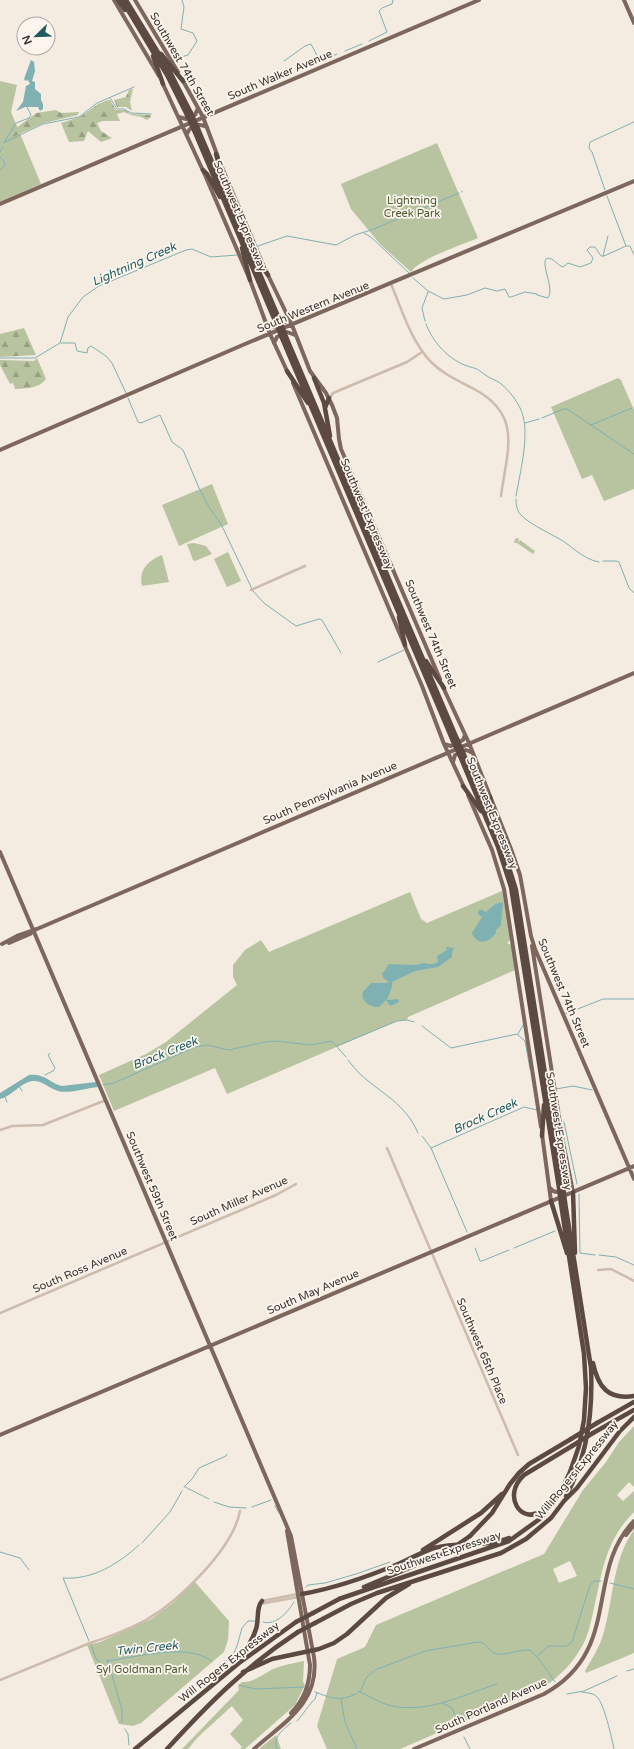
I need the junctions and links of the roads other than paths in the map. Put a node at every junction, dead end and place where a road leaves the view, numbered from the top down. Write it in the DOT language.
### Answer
graph roads {
  1 [pos="114,0"];
  2 [pos="118,0"];
  3 [pos="122,0"];
  4 [pos="127,0"];
  5 [pos="135,0"];
  6 [pos="479,0"];
  7 [pos="624,0"];
  8 [pos="132,14"];
  9 [pos="634,23"];
  10 [pos="152,47"];
  11 [pos="183,81"];
  12 [pos="163,84"];
  13 [pos="198,108"];
  14 [pos="179,117"];
  15 [pos="203,117"];
  16 [pos="183,126"];
  17 [pos="207,127"];
  18 [pos="187,134"];
  19 [pos="216,154"];
  20 [pos="203,170"];
  21 [pos="634,181"];
  22 [pos="227,203"];
  23 [pos="0,204"];
  24 [pos="241,240"];
  25 [pos="247,244"];
  26 [pos="268,275"];
  27 [pos="250,280"];
  28 [pos="391,284"];
  29 [pos="287,315"];
  30 [pos="278,322"];
  31 [pos="266,324"];
  32 [pos="292,325"];
  33 [pos="270,334"];
  34 [pos="296,335"];
  35 [pos="284,338"];
  36 [pos="274,343"];
  37 [pos="422,352"];
  38 [pos="287,371"];
  39 [pos="314,378"];
  40 [pos="326,392"];
  41 [pos="333,393"];
  42 [pos="329,398"];
  43 [pos="325,410"];
  44 [pos="314,413"];
  45 [pos="332,445"];
  46 [pos="0,450"];
  47 [pos="501,496"];
  48 [pos="305,566"];
  49 [pos="252,589"];
  50 [pos="398,611"];
  51 [pos="405,645"];
  52 [pos="421,655"];
  53 [pos="634,673"];
  54 [pos="444,688"];
  55 [pos="465,735"];
  56 [pos="455,740"];
  57 [pos="469,743"];
  58 [pos="444,744"];
  59 [pos="448,752"];
  60 [pos="473,753"];
  61 [pos="462,756"];
  62 [pos="452,762"];
  63 [pos="464,786"];
  64 [pos="490,797"];
  65 [pos="487,819"];
  66 [pos="494,827"];
  67 [pos="0,852"];
  68 [pos="33,931"];
  69 [pos="531,936"];
  70 [pos="1,944"];
  71 [pos="547,1098"];
  72 [pos="106,1100"];
  73 [pos="0,1130"];
  74 [pos="562,1133"];
  75 [pos="542,1136"];
  76 [pos="386,1148"];
  77 [pos="634,1166"];
  78 [pos="629,1168"];
  79 [pos="634,1180"];
  80 [pos="570,1181"];
  81 [pos="296,1184"];
  82 [pos="550,1188"];
  83 [pos="573,1192"];
  84 [pos="551,1201"];
  85 [pos="166,1242"];
  86 [pos="431,1252"];
  87 [pos="572,1263"];
  88 [pos="598,1270"];
  89 [pos="634,1281"];
  90 [pos="0,1313"];
  91 [pos="586,1336"];
  92 [pos="211,1345"];
  93 [pos="634,1396"];
  94 [pos="634,1402"];
  95 [pos="634,1410"];
  96 [pos="634,1417"];
  97 [pos="0,1435"];
  98 [pos="518,1455"];
  99 [pos="505,1492"];
  100 [pos="560,1493"];
  101 [pos="564,1501"];
  102 [pos="240,1511"];
  103 [pos="634,1521"];
  104 [pos="634,1525"];
  105 [pos="520,1534"];
  106 [pos="620,1541"];
  107 [pos="415,1556"];
  108 [pos="419,1578"];
  109 [pos="300,1595"];
  110 [pos="339,1599"];
  111 [pos="261,1602"];
  112 [pos="311,1651"];
  113 [pos="243,1672"];
  114 [pos="224,1674"];
  115 [pos="0,1680"];
  116 [pos="135,1749"];
  117 [pos="167,1749"];
  118 [pos="250,1749"];
  119 [pos="254,1749"];
  120 [pos="414,1749"];
  1 -- 12 [label="main road"];
  2 -- 8 [label="highway"];
  3 -- 8 [label="highway, Southwest Expressway"];
  4 -- 8 [label="highway"];
  5 -- 11 [label="main road, Southwest 74th Street"];
  6 -- 15 [label="main road, South Walker Avenue"];
  7 -- 9 [label="main road"];
  8 -- 10 [label="highway, Southwest Expressway"];
  10 -- 11 [label="highway"];
  10 -- 12 [label="highway"];
  10 -- 22 [label="highway, Southwest Expressway, bridge"];
  11 -- 13 [label="main road, Southwest 74th Street"];
  12 -- 14 [label="main road"];
  13 -- 14 [label="main road"];
  13 -- 15 [label="main road, Southwest 74th Street"];
  14 -- 16 [label="main road"];
  15 -- 16 [label="main road, South Walker Avenue"];
  15 -- 17 [label="main road, Southwest 74th Street"];
  16 -- 18 [label="main road"];
  16 -- 23 [label="main road, South Walker Avenue"];
  17 -- 18 [label="main road"];
  17 -- 19 [label="main road, Southwest 74th Street"];
  18 -- 20 [label="main road"];
  19 -- 22 [label="highway"];
  19 -- 26 [label="main road, Southwest 74th Street"];
  20 -- 22 [label="highway"];
  20 -- 27 [label="main road"];
  21 -- 28 [label="main road, South Western Avenue"];
  22 -- 24 [label="highway, Southwest Expressway"];
  22 -- 25 [label="highway, Southwest Expressway"];
  24 -- 27 [label="highway"];
  24 -- 30 [label="highway, Southwest Expressway"];
  25 -- 26 [label="highway"];
  25 -- 30 [label="highway, Southwest Expressway"];
  26 -- 29 [label="main road, Southwest 74th Street"];
  27 -- 31 [label="main road"];
  28 -- 32 [label="main road, South Western Avenue"];
  28 -- 37 [label="street"];
  29 -- 31 [label="main road"];
  29 -- 32 [label="main road, Southwest 74th Street"];
  30 -- 35 [label="highway, Southwest Expressway, bridge"];
  31 -- 33 [label="main road"];
  32 -- 33 [label="main road, South Western Avenue"];
  32 -- 34 [label="main road, Southwest 74th Street"];
  33 -- 36 [label="main road"];
  33 -- 46 [label="main road, South Western Avenue"];
  34 -- 36 [label="main road"];
  34 -- 39 [label="main road, Southwest 74th Street"];
  35 -- 44 [label="highway, Southwest Expressway"];
  35 -- 45 [label="highway, Southwest Expressway"];
  36 -- 38 [label="main road"];
  37 -- 41 [label="street"];
  37 -- 47 [label="street"];
  38 -- 44 [label="highway"];
  38 -- 51 [label="main road"];
  39 -- 40 [label="main road, Southwest 74th Street"];
  39 -- 43 [label="highway"];
  40 -- 41 [label="street"];
  40 -- 42 [label="main road, Southwest 74th Street"];
  41 -- 42 [label="street"];
  42 -- 43 [label="highway"];
  42 -- 54 [label="main road, Southwest 74th Street"];
  43 -- 45 [label="highway"];
  44 -- 50 [label="highway, Southwest Expressway"];
  45 -- 52 [label="highway, Southwest Expressway"];
  48 -- 49 [label="street"];
  50 -- 51 [label="highway"];
  50 -- 56 [label="highway, Southwest Expressway"];
  51 -- 58 [label="main road"];
  52 -- 54 [label="highway"];
  52 -- 56 [label="highway, Southwest Expressway"];
  53 -- 57 [label="main road, South Pennsylvania Avenue"];
  54 -- 55 [label="main road, Southwest 74th Street"];
  55 -- 57 [label="main road, Southwest 74th Street"];
  55 -- 58 [label="main road"];
  56 -- 61 [label="highway, Southwest Expressway, bridge"];
  57 -- 59 [label="main road, South Pennsylvania Avenue"];
  57 -- 60 [label="main road, Southwest 74th Street"];
  58 -- 59 [label="main road"];
  59 -- 62 [label="main road"];
  59 -- 68 [label="main road, South Pennsylvania Avenue"];
  60 -- 62 [label="main road"];
  60 -- 64 [label="main road, Southwest 74th Street"];
  61 -- 65 [label="highway, Southwest Expressway"];
  61 -- 66 [label="highway, Southwest Expressway"];
  62 -- 63 [label="main road"];
  63 -- 65 [label="highway"];
  63 -- 75 [label="main road"];
  64 -- 66 [label="highway"];
  64 -- 69 [label="main road, Southwest 74th Street"];
  65 -- 71 [label="highway, Southwest Expressway"];
  66 -- 71 [label="highway, Southwest Expressway"];
  67 -- 68 [label="main road, Southwest 59th Street"];
  68 -- 70 [label="main road, South Pennsylvania Avenue"];
  68 -- 72 [label="main road, Southwest 59th Street"];
  69 -- 74 [label="main road"];
  69 -- 78 [label="main road, Southwest 74th Street"];
  71 -- 74 [label="highway"];
  71 -- 75 [label="highway"];
  71 -- 87 [label="highway, Southwest Expressway, bridge"];
  72 -- 73 [label="street"];
  72 -- 85 [label="main road, Southwest 59th Street"];
  74 -- 80 [label="main road"];
  75 -- 82 [label="main road"];
  76 -- 86 [label="street, Southwest 65th Place"];
  77 -- 78 [label="main road, South May Avenue"];
  78 -- 79 [label="main road, Southwest 74th Street"];
  78 -- 83 [label="main road, South May Avenue"];
  80 -- 82 [label="main road"];
  80 -- 83 [label="main road"];
  81 -- 85 [label="street, South Miller Avenue"];
  82 -- 84 [label="main road"];
  83 -- 84 [label="main road, South May Avenue"];
  83 -- 87 [label="highway"];
  84 -- 86 [label="main road, South May Avenue"];
  84 -- 87 [label="highway"];
  85 -- 90 [label="street, South Ross Avenue"];
  85 -- 92 [label="main road, Southwest 59th Street"];
  86 -- 92 [label="main road, South May Avenue"];
  86 -- 98 [label="street, Southwest 65th Place"];
  87 -- 91 [label="highway, Southwest Expressway"];
  87 -- 100 [label="highway, Southwest Expressway"];
  88 -- 89 [label="street"];
  91 -- 93 [label="highway"];
  91 -- 101 [label="highway, Southwest Expressway"];
  92 -- 97 [label="main road, South May Avenue"];
  92 -- 109 [label="main road, Southwest 59th Street"];
  94 -- 99 [label="highway, Will Rogers Expressway, bridge"];
  95 -- 100 [label="highway, bridge"];
  96 -- 101 [label="highway, Will Rogers Expressway"];
  99 -- 107 [label="highway"];
  99 -- 110 [label="highway, Will Rogers Expressway, bridge"];
  100 -- 105 [label="highway, Southwest Expressway"];
  101 -- 108 [label="highway, Will Rogers Expressway"];
  102 -- 115 [label="street"];
  103 -- 106 [label="main road, South Portland Avenue"];
  104 -- 106 [label="main road, South Portland Avenue"];
  105 -- 107 [label="highway"];
  105 -- 110 [label="highway, Southwest Expressway"];
  106 -- 120 [label="main road, South Portland Avenue"];
  107 -- 109 [label="highway"];
  108 -- 112 [label="highway"];
  108 -- 113 [label="highway, Will Rogers Expressway, bridge"];
  109 -- 111 [label="street"];
  109 -- 112 [label="main road, Southwest 59th Street"];
  110 -- 114 [label="highway, Will Rogers Expressway, bridge"];
  111 -- 114 [label="highway"];
  112 -- 113 [label="highway"];
  112 -- 118 [label="main road"];
  112 -- 119 [label="main road"];
  113 -- 117 [label="highway, Will Rogers Expressway"];
  114 -- 116 [label="highway, Will Rogers Expressway"];
}
